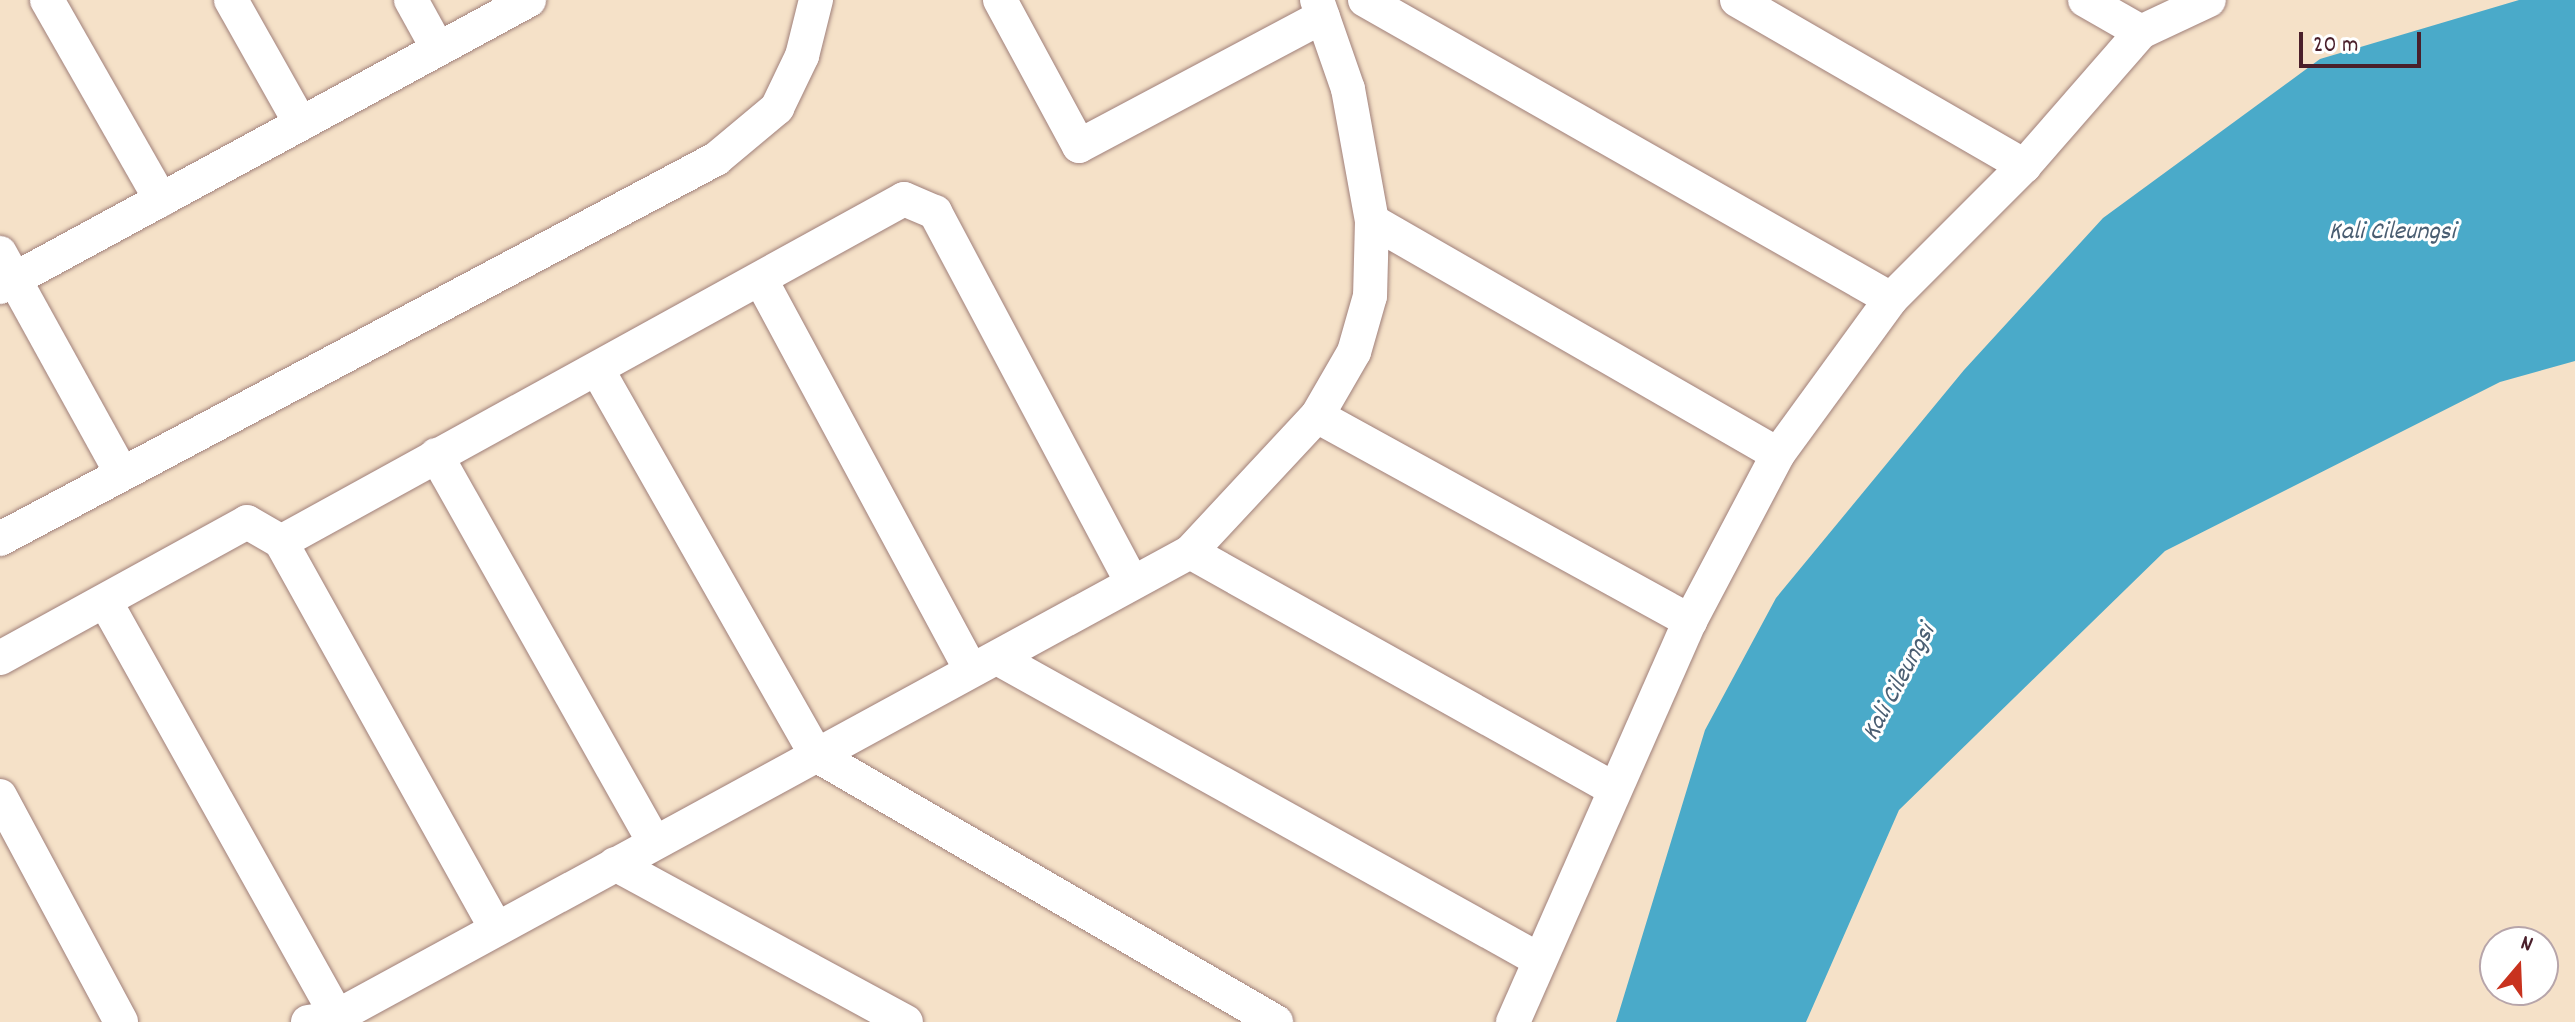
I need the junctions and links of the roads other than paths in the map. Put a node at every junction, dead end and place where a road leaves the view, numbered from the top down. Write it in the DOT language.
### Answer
graph roads {
  1 [pos="47,0"];
  2 [pos="231,0"];
  3 [pos="411,0"];
  4 [pos="529,0"];
  5 [pos="816,0"];
  6 [pos="1000,0"];
  7 [pos="1365,0"];
  8 [pos="1737,0"];
  9 [pos="2085,0"];
  10 [pos="2209,0"];
  11 [pos="1320,8"];
  12 [pos="2141,32"];
  13 [pos="438,49"];
  14 [pos="301,124"];
  15 [pos="2024,166"];
  16 [pos="161,200"];
  17 [pos="1372,221"];
  18 [pos="5,273"];
  19 [pos="762,282"];
  20 [pos="1891,299"];
  21 [pos="597,369"];
  22 [pos="1317,416"];
  23 [pos="1778,454"];
  24 [pos="436,455"];
  25 [pos="120,470"];
  26 [pos="0,539"];
  27 [pos="281,542"];
  28 [pos="1190,552"];
  29 [pos="1131,580"];
  30 [pos="105,601"];
  31 [pos="1690,621"];
  32 [pos="0,658"];
  33 [pos="984,664"];
  34 [pos="816,755"];
  35 [pos="1614,789"];
  36 [pos="0,796"];
  37 [pos="654,842"];
  38 [pos="615,864"];
  39 [pos="494,925"];
  40 [pos="1536,958"];
  41 [pos="327,1021"];
  42 [pos="121,1022"];
  43 [pos="906,1022"];
  44 [pos="1276,1022"];
  45 [pos="1513,1022"];
  1 -- 16 [label="street"];
  2 -- 14 [label="street"];
  3 -- 13 [label="street"];
  4 -- 13 [label="street"];
  5 -- 25 [label="street"];
  6 -- 11 [label="street"];
  7 -- 20 [label="street"];
  8 -- 15 [label="street"];
  9 -- 12 [label="street"];
  10 -- 12 [label="street"];
  11 -- 17 [label="street"];
  12 -- 15 [label="street"];
  13 -- 14 [label="street"];
  14 -- 16 [label="street"];
  15 -- 20 [label="street"];
  16 -- 18 [label="street"];
  17 -- 22 [label="street"];
  17 -- 23 [label="street"];
  18 -- 25 [label="street"];
  19 -- 21 [label="street"];
  19 -- 29 [label="street"];
  19 -- 33 [label="street"];
  20 -- 23 [label="street"];
  21 -- 24 [label="street"];
  21 -- 34 [label="street"];
  22 -- 28 [label="street"];
  22 -- 31 [label="street"];
  23 -- 31 [label="street"];
  24 -- 27 [label="street"];
  24 -- 37 [label="street"];
  25 -- 26 [label="street"];
  27 -- 30 [label="street"];
  27 -- 39 [label="street"];
  28 -- 29 [label="street"];
  28 -- 35 [label="street"];
  29 -- 33 [label="street"];
  30 -- 32 [label="street"];
  30 -- 41 [label="street"];
  31 -- 35 [label="street"];
  33 -- 34 [label="street"];
  33 -- 40 [label="street"];
  34 -- 37 [label="street"];
  34 -- 44 [label="street"];
  35 -- 40 [label="street"];
  36 -- 42 [label="street"];
  37 -- 38 [label="street"];
  38 -- 39 [label="street"];
  38 -- 43 [label="street"];
  39 -- 41 [label="street"];
  40 -- 45 [label="street"];
}
